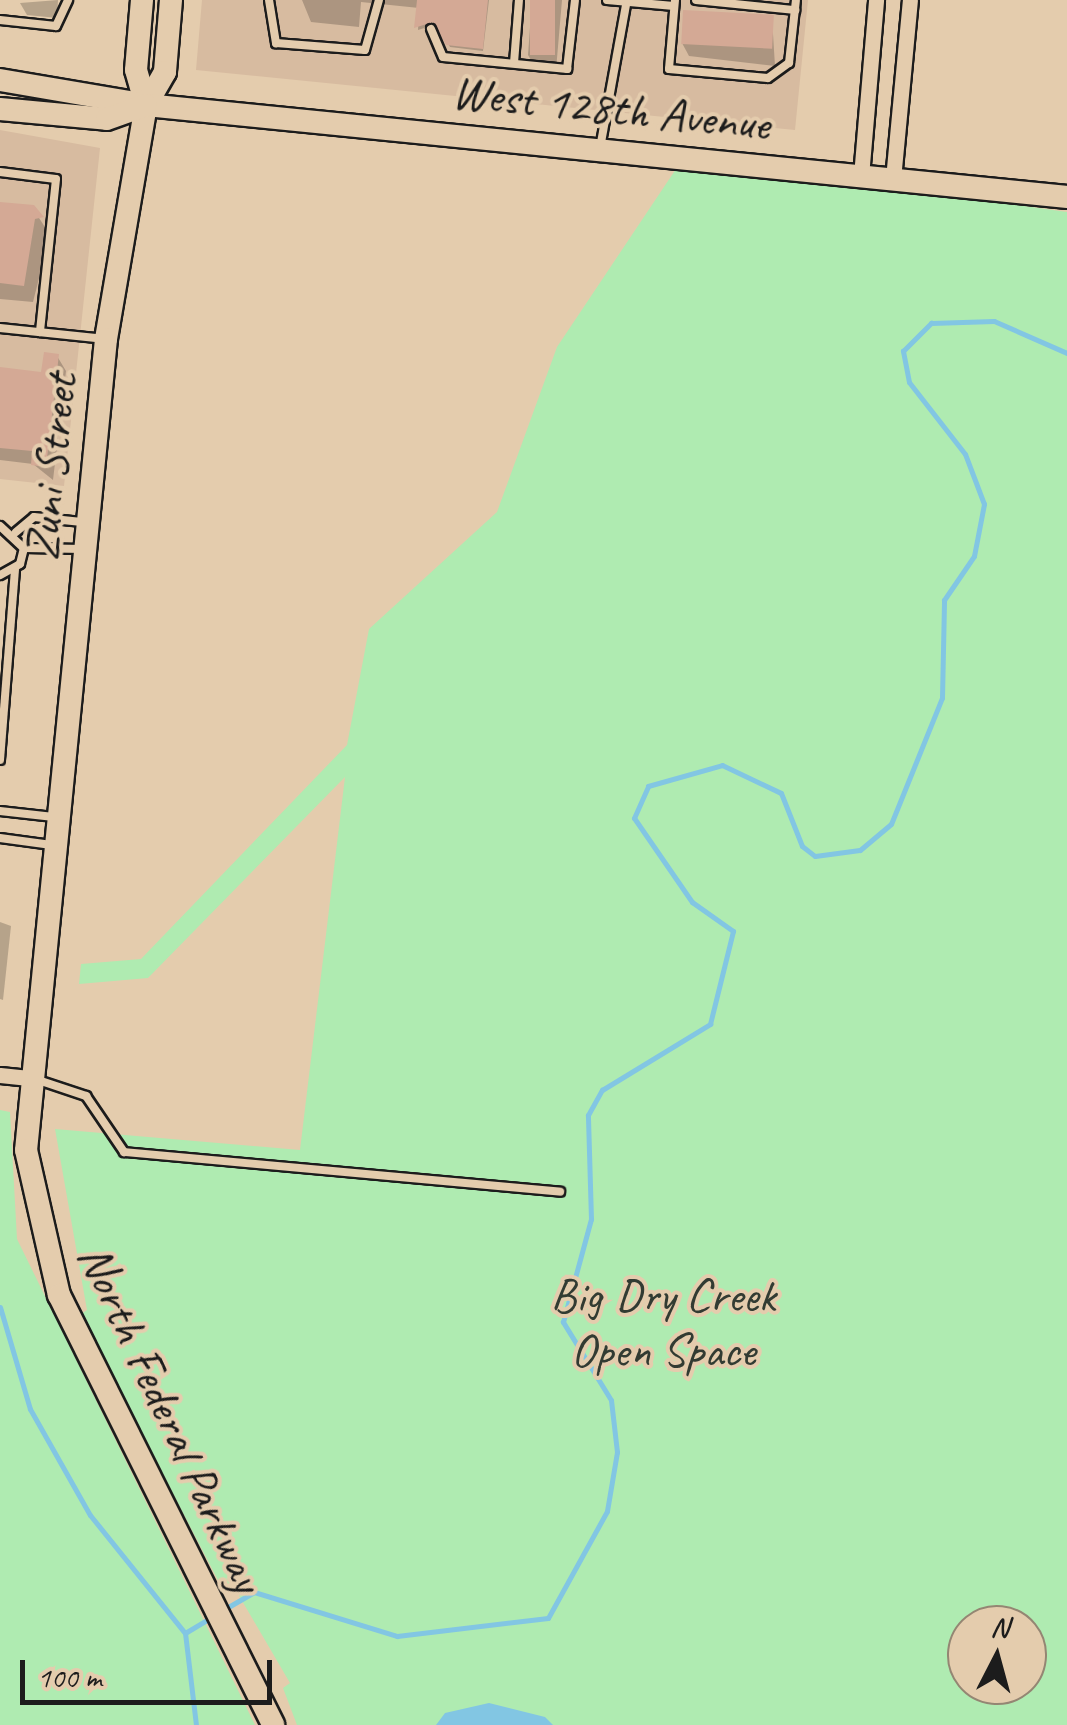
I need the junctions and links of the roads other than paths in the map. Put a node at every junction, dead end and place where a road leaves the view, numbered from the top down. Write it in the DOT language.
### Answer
graph roads {
  1 [pos="68,0"];
  2 [pos="142,0"];
  3 [pos="171,0"];
  4 [pos="269,0"];
  5 [pos="379,0"];
  6 [pos="519,0"];
  7 [pos="574,0"];
  8 [pos="607,0"];
  9 [pos="696,0"];
  10 [pos="876,0"];
  11 [pos="910,0"];
  12 [pos="626,1"];
  13 [pos="674,3"];
  14 [pos="796,5"];
  15 [pos="0,20"];
  16 [pos="430,30"];
  17 [pos="514,63"];
  18 [pos="0,80"];
  19 [pos="146,105"];
  20 [pos="0,109"];
  21 [pos="600,150"];
  22 [pos="0,172"];
  23 [pos="861,176"];
  24 [pos="893,179"];
  25 [pos="1067,197"];
  26 [pos="0,328"];
  27 [pos="40,332"];
  28 [pos="106,339"];
  29 [pos="87,522"];
  30 [pos="0,526"];
  31 [pos="16,532"];
  32 [pos="24,548"];
  33 [pos="86,549"];
  34 [pos="14,570"];
  35 [pos="0,575"];
  36 [pos="0,760"];
  37 [pos="0,811"];
  38 [pos="54,818"];
  39 [pos="0,838"];
  40 [pos="52,845"];
  41 [pos="0,1075"];
  42 [pos="28,1078"];
  43 [pos="560,1192"];
  44 [pos="268,1716"];
  1 -- 15 [label="lane"];
  2 -- 19 [label="main road, Zuni Street"];
  3 -- 19 [label="main road, Zuni Street"];
  4 -- 5 [label="lane"];
  6 -- 17 [label="lane"];
  7 -- 17 [label="lane"];
  8 -- 12 [label="lane"];
  9 -- 14 [label="lane"];
  10 -- 23 [label="street"];
  11 -- 24 [label="street"];
  12 -- 13 [label="lane"];
  12 -- 21 [label="lane"];
  13 -- 14 [label="lane"];
  16 -- 17 [label="lane"];
  18 -- 19 [label="main road, West 128th Avenue"];
  19 -- 20 [label="main road"];
  19 -- 21 [label="main road, West 128th Avenue"];
  19 -- 28 [label="main road, Zuni Street"];
  21 -- 23 [label="main road, West 128th Avenue"];
  22 -- 27 [label="lane"];
  23 -- 24 [label="main road, West 128th Avenue"];
  24 -- 25 [label="main road, West 128th Avenue"];
  26 -- 27 [label="lane"];
  27 -- 28 [label="lane"];
  28 -- 29 [label="main road, Zuni Street"];
  29 -- 31 [label="lane"];
  29 -- 33 [label="main road, Zuni Street"];
  30 -- 31 [label="lane"];
  31 -- 32 [label="lane"];
  32 -- 33 [label="lane"];
  32 -- 34 [label="lane"];
  33 -- 38 [label="main road, Zuni Street"];
  34 -- 35 [label="lane"];
  34 -- 36 [label="lane"];
  37 -- 38 [label="lane"];
  38 -- 40 [label="main road, Zuni Street"];
  39 -- 40 [label="lane"];
  40 -- 42 [label="main road, Zuni Street"];
  41 -- 42 [label="street"];
  42 -- 43 [label="lane"];
  42 -- 44 [label="main road, North Federal Parkway"];
}
